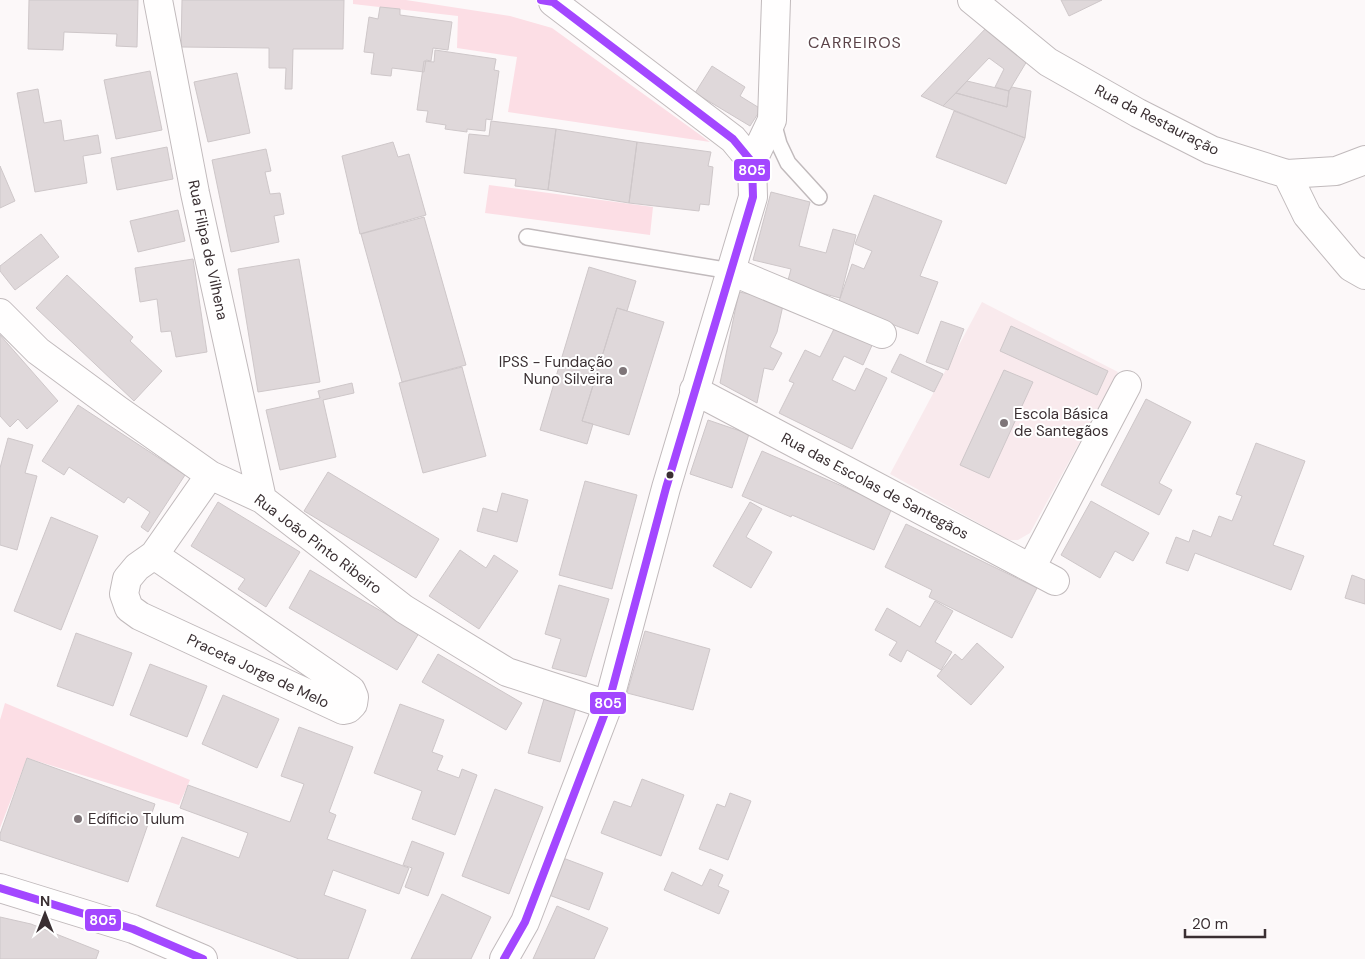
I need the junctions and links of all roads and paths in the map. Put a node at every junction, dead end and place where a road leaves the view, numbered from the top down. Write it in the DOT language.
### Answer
graph roads {
  1 [pos="158,0"];
  2 [pos="582,0"];
  3 [pos="776,0"];
  4 [pos="547,1"];
  5 [pos="982,3"];
  6 [pos="772,120"];
  7 [pos="1365,160"];
  8 [pos="752,162"];
  9 [pos="1287,174"];
  10 [pos="820,198"];
  11 [pos="527,237"];
  12 [pos="731,271"];
  13 [pos="1365,275"];
  14 [pos="0,312"];
  15 [pos="882,334"];
  16 [pos="1127,385"];
  17 [pos="694,390"];
  18 [pos="210,475"];
  19 [pos="262,499"];
  20 [pos="154,555"];
  21 [pos="1031,568"];
  22 [pos="1055,581"];
  23 [pos="608,706"];
  24 [pos="0,888"];
  25 [pos="203,959"];
  26 [pos="504,959"];
  1 -- 19 [label="street, Rua Filipa de Vilhena"];
  2 -- 4 [label="street"];
  3 -- 6 [label="street"];
  4 -- 8 [label="street"];
  5 -- 9 [label="street, Rua da Restauração"];
  6 -- 8 [label="street"];
  6 -- 10 [label="lane"];
  7 -- 9 [label="street, Rua da Restauração"];
  8 -- 12 [label="street"];
  9 -- 13 [label="street"];
  11 -- 12 [label="lane"];
  12 -- 15 [label="street"];
  12 -- 17 [label="street"];
  14 -- 18 [label="street, Rua João Pinto Ribeiro"];
  16 -- 21 [label="street"];
  17 -- 21 [label="street, Rua das Escolas de Santegãos"];
  17 -- 23 [label="street"];
  18 -- 19 [label="street, Rua João Pinto Ribeiro"];
  18 -- 20 [label="street, Praceta Jorge de Melo"];
  19 -- 23 [label="street, Rua João Pinto Ribeiro"];
  20 -- 20 [label="street, Praceta Jorge de Melo"];
  21 -- 22 [label="street, Rua das Escolas de Santegãos"];
  23 -- 26 [label="street"];
  24 -- 25 [label="street"];
}
